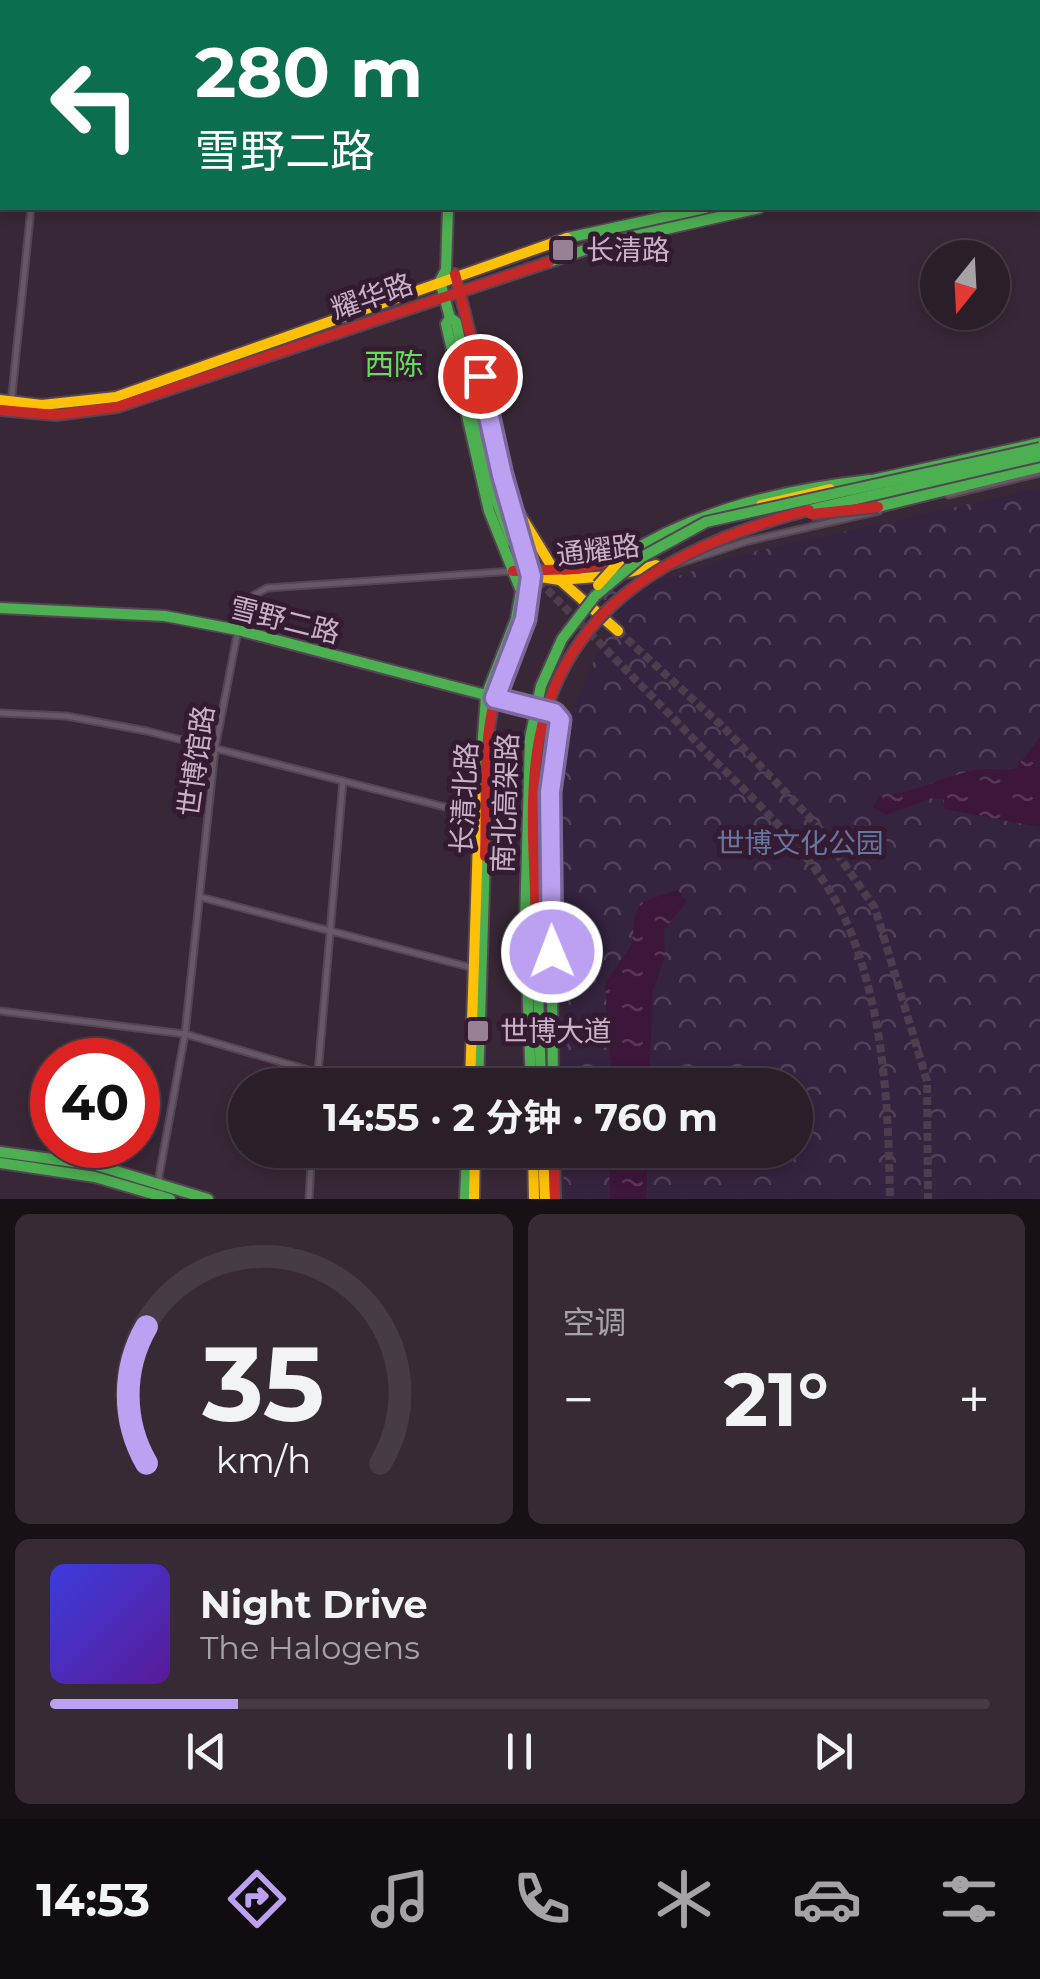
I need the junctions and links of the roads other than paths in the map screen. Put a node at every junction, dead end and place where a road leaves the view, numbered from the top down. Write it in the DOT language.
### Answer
graph roads {
  1 [pos="30,210"];
  2 [pos="448,210"];
  3 [pos="695,210"];
  4 [pos="750,210"];
  5 [pos="452,272"];
  6 [pos="440,281"];
  7 [pos="461,289"];
  8 [pos="444,295"];
  9 [pos="450,318"];
  10 [pos="6,406"];
  11 [pos="1040,445"];
  12 [pos="1040,465"];
  13 [pos="870,480"];
  14 [pos="509,495"];
  15 [pos="785,516"];
  16 [pos="512,542"];
  17 [pos="514,571"];
  18 [pos="531,572"];
  19 [pos="557,576"];
  20 [pos="595,578"];
  21 [pos="583,607"];
  22 [pos="0,608"];
  23 [pos="238,630"];
  24 [pos="618,631"];
  25 [pos="490,697"];
  26 [pos="0,712"];
  27 [pos="216,749"];
  28 [pos="343,781"];
  29 [pos="480,815"];
  30 [pos="550,835"];
  31 [pos="200,896"];
  32 [pos="330,930"];
  33 [pos="478,969"];
  34 [pos="0,1011"];
  35 [pos="185,1034"];
  36 [pos="301,1068"];
  37 [pos="318,1068"];
  38 [pos="471,1068"];
  39 [pos="478,1068"];
  40 [pos="530,1068"];
  41 [pos="541,1068"];
  42 [pos="553,1068"];
  43 [pos="0,1152"];
  44 [pos="0,1163"];
  45 [pos="311,1168"];
  46 [pos="467,1168"];
  47 [pos="475,1168"];
  48 [pos="533,1168"];
  49 [pos="544,1168"];
  50 [pos="554,1168"];
  51 [pos="164,1193"];
  52 [pos="208,1199"];
  53 [pos="308,1199"];
  54 [pos="466,1199"];
  55 [pos="474,1199"];
  56 [pos="534,1199"];
  57 [pos="545,1199"];
  58 [pos="555,1199"];
  1 -- 10 [label="street"];
  2 -- 5 [label="main road"];
  3 -- 5 [label="main road, 耀华路"];
  4 -- 7 [label="main road, 耀华路"];
  5 -- 6 [label="main road, 耀华路"];
  5 -- 7 [label="main road"];
  6 -- 8 [label="main road"];
  6 -- 10 [label="main road, 耀华路"];
  7 -- 8 [label="main road, 耀华路"];
  7 -- 14 [label="main road, 长清北路"];
  8 -- 9 [label="main road, 长清北路"];
  8 -- 10 [label="main road, 耀华路"];
  9 -- 16 [label="main road"];
  9 -- 17 [label="main road, 长清北路"];
  11 -- 13 [label="main road, 通耀路"];
  11 -- 21 [label="main road, 南北高架路, bridge"];
  12 -- 15 [label="main road, 南北高架路, bridge"];
  12 -- 15 [label="main road, bridge"];
  12 -- 20 [label="main road, 通耀路"];
  13 -- 19 [label="main road, 通耀路"];
  13 -- 21 [label="main road, bridge"];
  14 -- 18 [label="main road, 长清北路"];
  14 -- 19 [label="main road"];
  15 -- 41 [label="main road, 南北高架路, bridge"];
  17 -- 18 [label="main road, 通耀路"];
  17 -- 23 [label="street, 世博馆路"];
  17 -- 25 [label="main road, 长清北路"];
  18 -- 19 [label="main road, 通耀路"];
  18 -- 25 [label="main road, 长清北路"];
  19 -- 20 [label="main road, 通耀路"];
  19 -- 21 [label="main road"];
  20 -- 21 [label="main road"];
  21 -- 24 [label="main road"];
  21 -- 40 [label="main road, 南北高架路, bridge"];
  22 -- 23 [label="main road, 雪野二路"];
  23 -- 25 [label="main road, 雪野二路"];
  23 -- 27 [label="street, 世博馆路"];
  25 -- 29 [label="main road, 长清北路"];
  25 -- 30 [label="main road, 雪野二路"];
  26 -- 27 [label="street"];
  27 -- 28 [label="street"];
  27 -- 31 [label="street, 世博馆路"];
  28 -- 29 [label="street"];
  28 -- 32 [label="street"];
  29 -- 30 [label="street"];
  29 -- 33 [label="main road, 长清北路"];
  30 -- 42 [label="main road"];
  31 -- 32 [label="street"];
  31 -- 35 [label="street, 世博馆路"];
  32 -- 33 [label="street"];
  32 -- 37 [label="street"];
  33 -- 38 [label="main road, 长清北路"];
  33 -- 39 [label="main road, 长清北路"];
  34 -- 35 [label="street"];
  35 -- 36 [label="street"];
  35 -- 51 [label="street, 世博馆路"];
  43 -- 51 [label="main road"];
  44 -- 51 [label="main road"];
  45 -- 53 [label="street"];
  46 -- 54 [label="main road"];
  47 -- 55 [label="main road"];
  48 -- 56 [label="main road"];
  49 -- 57 [label="main road"];
  50 -- 58 [label="main road"];
  51 -- 52 [label="main road"];
}
